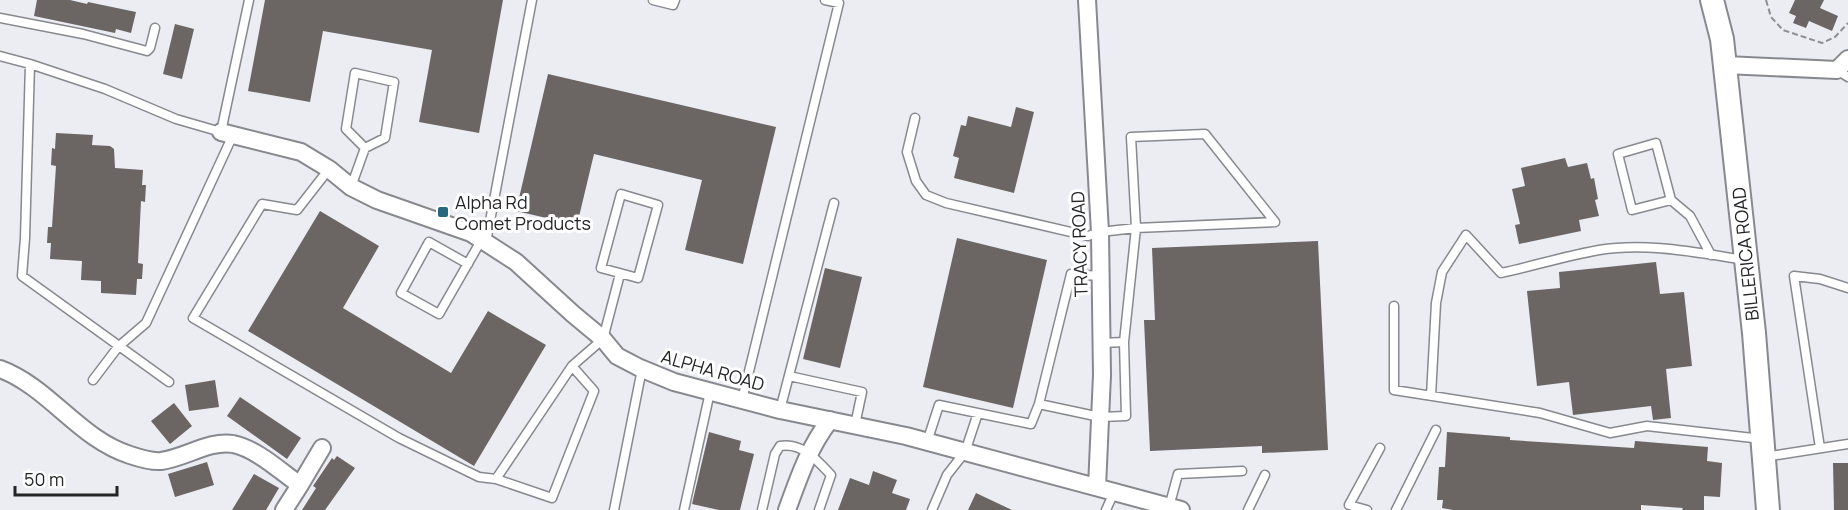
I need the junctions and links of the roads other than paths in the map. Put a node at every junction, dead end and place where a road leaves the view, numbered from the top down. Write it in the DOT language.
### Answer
graph roads {
  1 [pos="249,0"];
  2 [pos="532,0"];
  3 [pos="653,0"];
  4 [pos="675,0"];
  5 [pos="825,0"];
  6 [pos="1087,0"];
  7 [pos="1712,0"];
  8 [pos="0,18"];
  9 [pos="155,28"];
  10 [pos="0,56"];
  11 [pos="30,64"];
  12 [pos="1725,65"];
  13 [pos="1844,69"];
  14 [pos="915,118"];
  15 [pos="227,133"];
  16 [pos="365,148"];
  17 [pos="329,169"];
  18 [pos="351,187"];
  19 [pos="1671,200"];
  20 [pos="834,203"];
  21 [pos="1136,228"];
  22 [pos="1100,232"];
  23 [pos="484,241"];
  24 [pos="1711,255"];
  25 [pos="1746,261"];
  26 [pos="468,264"];
  27 [pos="621,274"];
  28 [pos="1100,276"];
  29 [pos="1848,288"];
  30 [pos="1394,306"];
  31 [pos="603,339"];
  32 [pos="1124,342"];
  33 [pos="1101,343"];
  34 [pos="118,347"];
  35 [pos="572,366"];
  36 [pos="0,369"];
  37 [pos="642,369"];
  38 [pos="789,376"];
  39 [pos="93,380"];
  40 [pos="169,382"];
  41 [pos="710,392"];
  42 [pos="1431,396"];
  43 [pos="742,400"];
  44 [pos="1039,404"];
  45 [pos="780,410"];
  46 [pos="978,413"];
  47 [pos="1100,417"];
  48 [pos="830,420"];
  49 [pos="855,425"];
  50 [pos="1436,430"];
  51 [pos="927,442"];
  52 [pos="1848,444"];
  53 [pos="322,448"];
  54 [pos="1380,448"];
  55 [pos="1763,448"];
  56 [pos="1820,448"];
  57 [pos="809,452"];
  58 [pos="965,452"];
  59 [pos="1242,471"];
  60 [pos="1265,475"];
  61 [pos="496,479"];
  62 [pos="300,485"];
  63 [pos="1096,487"];
  64 [pos="1114,492"];
  65 [pos="1175,508"];
  66 [pos="284,510"];
  67 [pos="614,510"];
  68 [pos="684,510"];
  69 [pos="762,510"];
  70 [pos="787,510"];
  71 [pos="819,510"];
  72 [pos="932,510"];
  73 [pos="1106,510"];
  74 [pos="1248,510"];
  75 [pos="1367,510"];
  76 [pos="1396,510"];
  77 [pos="1768,510"];
  1 -- 15 [label="lane"];
  2 -- 23 [label="lane"];
  3 -- 4 [label="lane"];
  5 -- 43 [label="lane"];
  6 -- 22 [label="street, TRACY ROAD"];
  7 -- 12 [label="main road, BILLERICA ROAD"];
  8 -- 9 [label="lane"];
  10 -- 11 [label="lane"];
  11 -- 15 [label="lane"];
  11 -- 34 [label="lane"];
  12 -- 13 [label="street"];
  12 -- 25 [label="main road, BILLERICA ROAD"];
  14 -- 22 [label="lane"];
  15 -- 17 [label="street, ALPHA ROAD"];
  15 -- 34 [label="lane"];
  16 -- 16 [label="lane"];
  16 -- 18 [label="lane"];
  17 -- 18 [label="street, ALPHA ROAD"];
  17 -- 61 [label="lane"];
  18 -- 23 [label="street, ALPHA ROAD"];
  19 -- 19 [label="lane"];
  19 -- 24 [label="lane"];
  20 -- 38 [label="lane"];
  21 -- 21 [label="lane"];
  21 -- 22 [label="lane"];
  21 -- 32 [label="lane"];
  22 -- 28 [label="street, TRACY ROAD"];
  23 -- 26 [label="lane"];
  23 -- 31 [label="street, ALPHA ROAD"];
  24 -- 25 [label="lane"];
  24 -- 42 [label="lane"];
  25 -- 55 [label="main road, BILLERICA ROAD"];
  26 -- 26 [label="lane"];
  27 -- 27 [label="lane"];
  27 -- 31 [label="lane"];
  28 -- 33 [label="street, TRACY ROAD"];
  28 -- 44 [label="lane"];
  29 -- 56 [label="lane"];
  30 -- 42 [label="lane"];
  31 -- 35 [label="lane"];
  31 -- 37 [label="street, ALPHA ROAD"];
  32 -- 33 [label="lane"];
  32 -- 47 [label="lane"];
  33 -- 47 [label="street, TRACY ROAD"];
  34 -- 39 [label="lane"];
  34 -- 40 [label="lane"];
  35 -- 61 [label="lane"];
  35 -- 61 [label="lane"];
  36 -- 62 [label="street"];
  37 -- 41 [label="street, ALPHA ROAD"];
  37 -- 67 [label="lane"];
  38 -- 45 [label="lane"];
  38 -- 49 [label="lane"];
  41 -- 43 [label="street, ALPHA ROAD"];
  41 -- 68 [label="lane"];
  42 -- 55 [label="lane"];
  43 -- 45 [label="street, ALPHA ROAD"];
  44 -- 46 [label="lane"];
  44 -- 47 [label="lane"];
  45 -- 48 [label="street, ALPHA ROAD"];
  46 -- 51 [label="lane"];
  46 -- 58 [label="lane"];
  47 -- 63 [label="street, TRACY ROAD"];
  48 -- 49 [label="street, ALPHA ROAD"];
  48 -- 57 [label="street"];
  49 -- 51 [label="street, ALPHA ROAD"];
  50 -- 76 [label="lane"];
  51 -- 58 [label="street, ALPHA ROAD"];
  52 -- 56 [label="lane"];
  53 -- 62 [label="street"];
  54 -- 75 [label="lane"];
  55 -- 56 [label="lane"];
  55 -- 77 [label="main road, BILLERICA ROAD"];
  57 -- 69 [label="lane"];
  57 -- 70 [label="street"];
  57 -- 71 [label="lane"];
  58 -- 63 [label="street, ALPHA ROAD"];
  58 -- 72 [label="lane"];
  59 -- 65 [label="lane"];
  60 -- 74 [label="lane"];
  62 -- 66 [label="street"];
  63 -- 64 [label="street, ALPHA ROAD"];
  64 -- 65 [label="street, ALPHA ROAD"];
  64 -- 73 [label="lane"];
}
